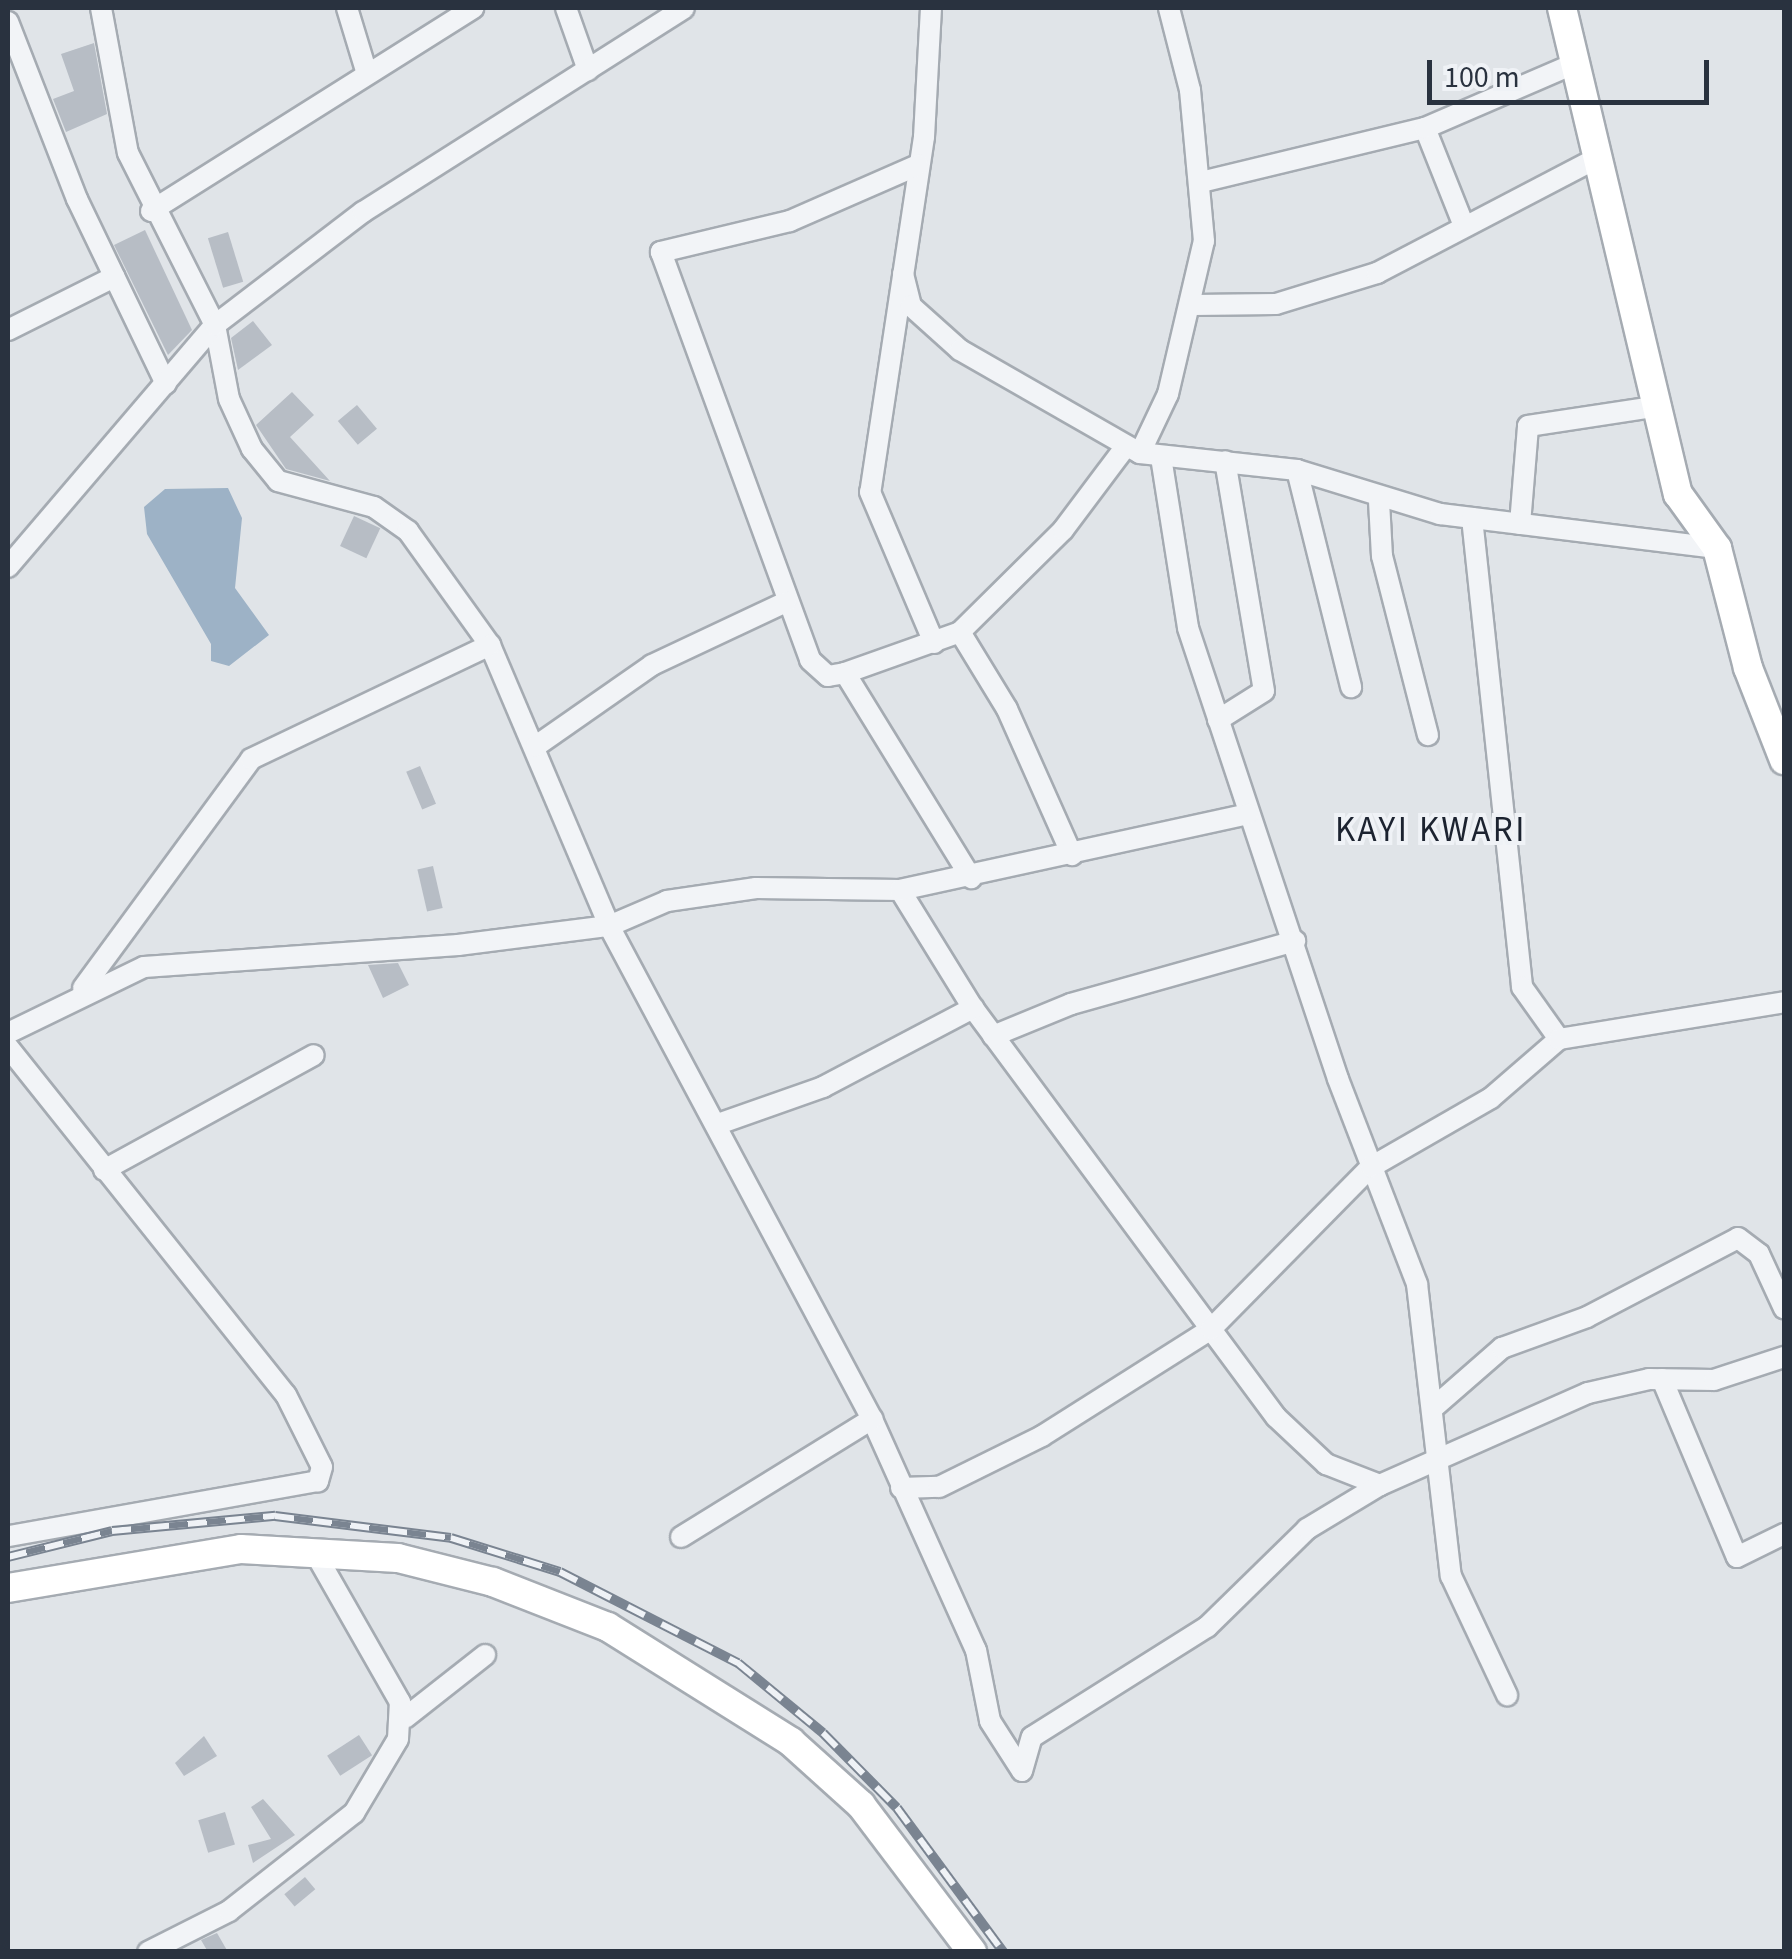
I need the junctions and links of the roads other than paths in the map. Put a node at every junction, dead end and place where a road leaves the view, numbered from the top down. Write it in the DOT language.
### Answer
graph roads {
  1 [pos="101,8"];
  2 [pos="346,8"];
  3 [pos="473,8"];
  4 [pos="566,8"];
  5 [pos="684,8"];
  6 [pos="932,8"];
  7 [pos="1169,8"];
  8 [pos="1562,8"];
  9 [pos="8,22"];
  10 [pos="1576,63"];
  11 [pos="588,70"];
  12 [pos="367,74"];
  13 [pos="1424,128"];
  14 [pos="1599,157"];
  15 [pos="918,165"];
  16 [pos="1201,182"];
  17 [pos="151,211"];
  18 [pos="1464,226"];
  19 [pos="903,274"];
  20 [pos="114,277"];
  21 [pos="1194,305"];
  22 [pos="214,325"];
  23 [pos="8,330"];
  24 [pos="166,384"];
  25 [pos="1661,406"];
  26 [pos="1142,452"];
  27 [pos="1226,461"];
  28 [pos="1296,470"];
  29 [pos="1379,501"];
  30 [pos="1472,518"];
  31 [pos="1520,524"];
  32 [pos="1718,548"];
  33 [pos="8,567"];
  34 [pos="786,602"];
  35 [pos="960,632"];
  36 [pos="934,643"];
  37 [pos="490,645"];
  38 [pos="845,673"];
  39 [pos="1351,687"];
  40 [pos="1218,720"];
  41 [pos="1428,735"];
  42 [pos="536,746"];
  43 [pos="1784,760"];
  44 [pos="1248,814"];
  45 [pos="1072,855"];
  46 [pos="971,878"];
  47 [pos="900,890"];
  48 [pos="609,926"];
  49 [pos="1295,941"];
  50 [pos="82,990"];
  51 [pos="1784,1002"];
  52 [pos="972,1008"];
  53 [pos="8,1032"];
  54 [pos="993,1036"];
  55 [pos="1559,1039"];
  56 [pos="8,1047"];
  57 [pos="314,1055"];
  58 [pos="721,1123"];
  59 [pos="1371,1167"];
  60 [pos="104,1170"];
  61 [pos="1784,1308"];
  62 [pos="1212,1329"];
  63 [pos="1784,1357"];
  64 [pos="1662,1379"];
  65 [pos="1432,1409"];
  66 [pos="872,1419"];
  67 [pos="1438,1463"];
  68 [pos="1380,1485"];
  69 [pos="900,1488"];
  70 [pos="1784,1534"];
  71 [pos="8,1536"];
  72 [pos="681,1537"];
  73 [pos="314,1550"];
  74 [pos="8,1588"];
  75 [pos="485,1655"];
  76 [pos="1507,1694"];
  77 [pos="405,1718"];
  78 [pos="148,1952"];
  79 [pos="972,1952"];
  1 -- 17 [label="street"];
  2 -- 12 [label="street"];
  3 -- 12 [label="street"];
  4 -- 11 [label="street"];
  5 -- 11 [label="street"];
  6 -- 15 [label="street"];
  7 -- 16 [label="street"];
  8 -- 10 [label="street"];
  9 -- 20 [label="street"];
  10 -- 13 [label="street"];
  10 -- 14 [label="street"];
  11 -- 22 [label="street"];
  12 -- 17 [label="street"];
  13 -- 16 [label="street"];
  13 -- 18 [label="street"];
  14 -- 18 [label="street"];
  14 -- 25 [label="street"];
  15 -- 19 [label="street"];
  15 -- 34 [label="street"];
  16 -- 21 [label="street"];
  17 -- 22 [label="street"];
  18 -- 21 [label="street"];
  19 -- 26 [label="street"];
  19 -- 36 [label="street"];
  20 -- 23 [label="street"];
  20 -- 24 [label="street"];
  21 -- 26 [label="street"];
  22 -- 24 [label="street"];
  22 -- 37 [label="street"];
  24 -- 33 [label="street"];
  25 -- 31 [label="street"];
  25 -- 32 [label="street"];
  26 -- 27 [label="street"];
  26 -- 35 [label="street"];
  26 -- 40 [label="street"];
  27 -- 28 [label="street"];
  27 -- 40 [label="street"];
  28 -- 29 [label="street"];
  28 -- 39 [label="street"];
  29 -- 30 [label="street"];
  29 -- 41 [label="street"];
  30 -- 31 [label="street"];
  30 -- 55 [label="street"];
  31 -- 32 [label="street"];
  32 -- 43 [label="street"];
  34 -- 38 [label="street"];
  34 -- 42 [label="street"];
  35 -- 36 [label="street"];
  35 -- 45 [label="street"];
  36 -- 38 [label="street"];
  37 -- 42 [label="street"];
  37 -- 50 [label="street"];
  38 -- 46 [label="street"];
  40 -- 44 [label="street"];
  42 -- 48 [label="street"];
  44 -- 45 [label="street"];
  44 -- 49 [label="street"];
  45 -- 46 [label="street"];
  46 -- 47 [label="street"];
  47 -- 48 [label="street"];
  47 -- 52 [label="street"];
  48 -- 50 [label="street"];
  48 -- 58 [label="street"];
  49 -- 54 [label="street"];
  49 -- 59 [label="street"];
  50 -- 53 [label="street"];
  51 -- 55 [label="street"];
  52 -- 54 [label="street"];
  52 -- 58 [label="street"];
  54 -- 62 [label="street"];
  55 -- 59 [label="street"];
  56 -- 60 [label="street"];
  57 -- 60 [label="street"];
  58 -- 66 [label="street"];
  59 -- 62 [label="street"];
  59 -- 65 [label="street"];
  60 -- 71 [label="street"];
  61 -- 65 [label="street"];
  62 -- 68 [label="street"];
  62 -- 69 [label="street"];
  63 -- 64 [label="street"];
  64 -- 67 [label="street"];
  64 -- 70 [label="street"];
  65 -- 67 [label="street"];
  66 -- 69 [label="street"];
  66 -- 72 [label="street"];
  67 -- 68 [label="street"];
  67 -- 76 [label="street"];
  68 -- 69 [label="street"];
  73 -- 74 [label="street"];
  73 -- 77 [label="street"];
  73 -- 79 [label="street"];
  75 -- 77 [label="street"];
  77 -- 78 [label="street"];
}
